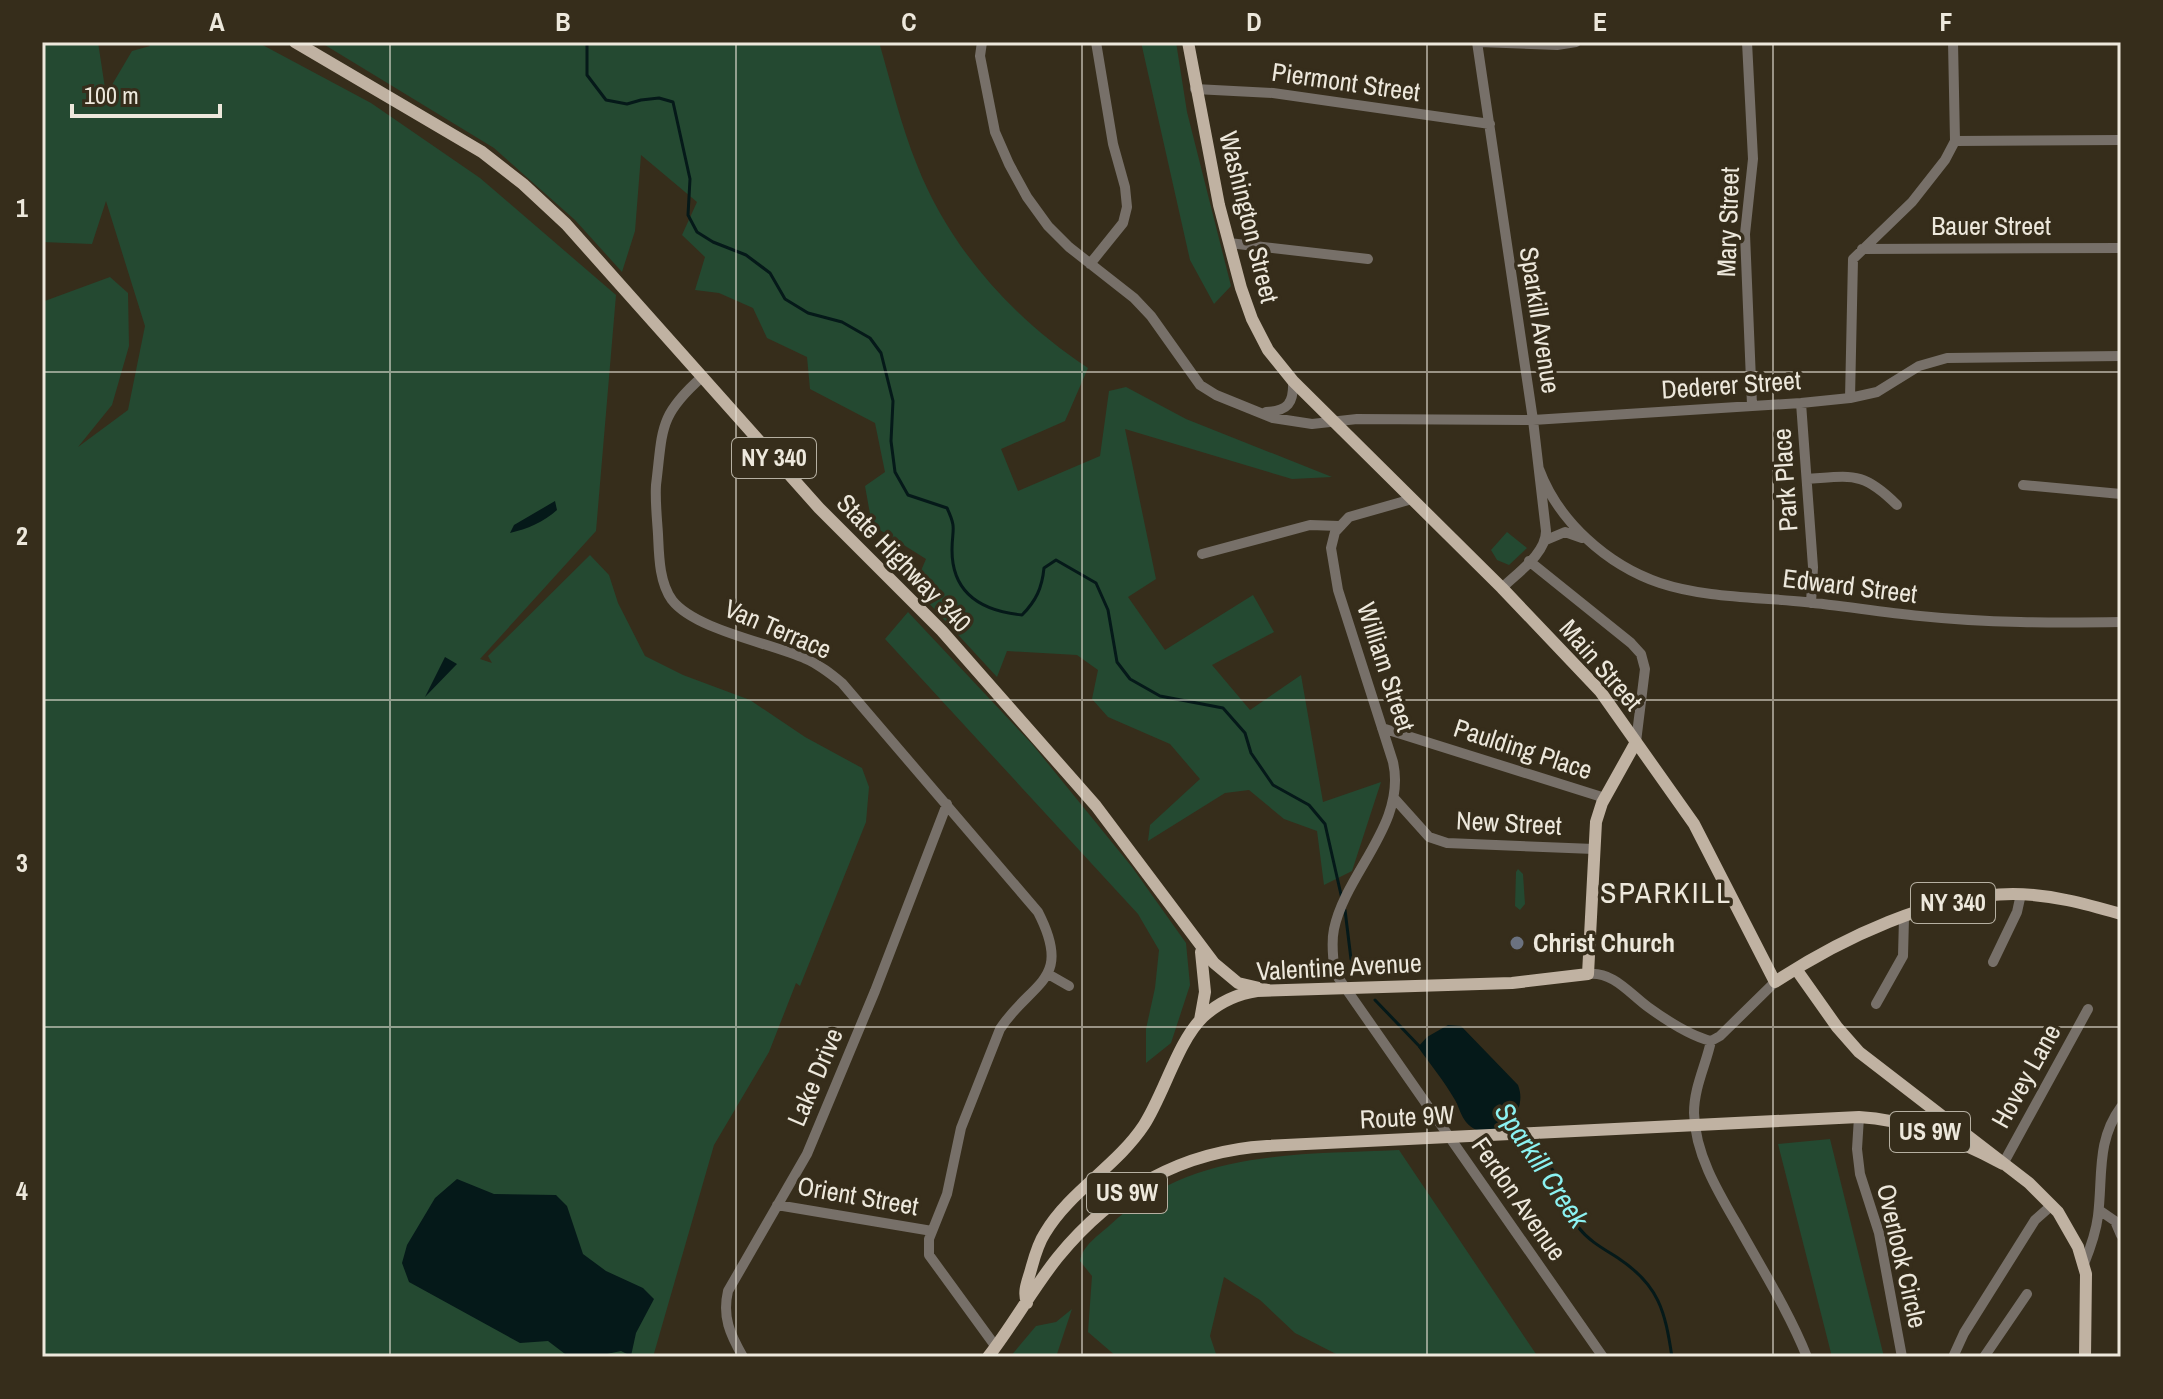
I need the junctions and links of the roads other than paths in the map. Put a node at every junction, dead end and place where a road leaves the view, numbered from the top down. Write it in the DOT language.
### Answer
graph roads {
  1 [pos="295,42"];
  2 [pos="982,42"];
  3 [pos="1096,42"];
  4 [pos="1188,42"];
  5 [pos="1478,42"];
  6 [pos="1576,42"];
  7 [pos="1747,42"];
  8 [pos="1953,42"];
  9 [pos="1195,89"];
  10 [pos="1490,124"];
  11 [pos="2121,140"];
  12 [pos="1955,141"];
  13 [pos="1229,243"];
  14 [pos="2121,248"];
  15 [pos="1862,249"];
  16 [pos="1368,259"];
  17 [pos="1090,264"];
  18 [pos="2121,356"];
  19 [pos="702,377"];
  20 [pos="1293,381"];
  21 [pos="1850,398"];
  22 [pos="1801,403"];
  23 [pos="1752,405"];
  24 [pos="1258,413"];
  25 [pos="1533,420"];
  26 [pos="1334,422"];
  27 [pos="1539,469"];
  28 [pos="1807,479"];
  29 [pos="2023,485"];
  30 [pos="2121,494"];
  31 [pos="1412,499"];
  32 [pos="1897,505"];
  33 [pos="1339,526"];
  34 [pos="1546,540"];
  35 [pos="1588,540"];
  36 [pos="1202,554"];
  37 [pos="1529,561"];
  38 [pos="1502,588"];
  39 [pos="1811,603"];
  40 [pos="2121,622"];
  41 [pos="1382,728"];
  42 [pos="1636,742"];
  43 [pos="1394,798"];
  44 [pos="1605,798"];
  45 [pos="947,804"];
  46 [pos="1594,849"];
  47 [pos="2021,894"];
  48 [pos="2121,914"];
  49 [pos="1904,918"];
  50 [pos="1196,941"];
  51 [pos="1993,962"];
  52 [pos="1796,969"];
  53 [pos="1048,974"];
  54 [pos="1588,974"];
  55 [pos="1775,982"];
  56 [pos="1069,986"];
  57 [pos="1345,987"];
  58 [pos="1268,990"];
  59 [pos="1876,1004"];
  60 [pos="2088,1009"];
  61 [pos="1200,1020"];
  62 [pos="1711,1041"];
  63 [pos="2121,1107"];
  64 [pos="1859,1117"];
  65 [pos="2003,1164"];
  66 [pos="777,1205"];
  67 [pos="2052,1205"];
  68 [pos="2099,1210"];
  69 [pos="932,1231"];
  70 [pos="2121,1235"];
  71 [pos="2084,1264"];
  72 [pos="2027,1294"];
  73 [pos="1027,1303"];
  74 [pos="992,1352"];
  75 [pos="743,1357"];
  76 [pos="1603,1357"];
  77 [pos="1807,1357"];
  78 [pos="1902,1357"];
  79 [pos="1953,1357"];
  80 [pos="1984,1357"];
  81 [pos="2085,1357"];
  1 -- 19 [label="main road, State Highway 340 / NY 340"];
  2 -- 17 [label="street, Dederer Street"];
  3 -- 17 [label="street"];
  4 -- 9 [label="main road, Washington Street"];
  5 -- 6 [label="street"];
  5 -- 10 [label="street, Sparkill Avenue"];
  7 -- 23 [label="street, Mary Street"];
  8 -- 12 [label="street"];
  9 -- 10 [label="street, Piermont Street"];
  9 -- 13 [label="main road, Washington Street"];
  10 -- 25 [label="street, Sparkill Avenue"];
  11 -- 12 [label="street"];
  12 -- 15 [label="street"];
  13 -- 16 [label="street"];
  13 -- 20 [label="main road, Washington Street"];
  14 -- 15 [label="street, Bauer Street"];
  15 -- 21 [label="street"];
  17 -- 24 [label="street, Dederer Street"];
  18 -- 21 [label="street, Dederer Street"];
  19 -- 45 [label="street, Van Terrace"];
  19 -- 50 [label="main road, State Highway 340 / NY 340"];
  20 -- 24 [label="street"];
  20 -- 26 [label="main road, Washington Street"];
  21 -- 22 [label="street, Dederer Street"];
  22 -- 23 [label="street, Dederer Street"];
  22 -- 28 [label="street, Park Place"];
  23 -- 25 [label="street, Dederer Street"];
  24 -- 26 [label="street, Dederer Street"];
  25 -- 26 [label="street, Dederer Street"];
  25 -- 27 [label="street, Sparkill Avenue"];
  26 -- 31 [label="main road, Main Street"];
  27 -- 34 [label="street, Sparkill Avenue"];
  27 -- 35 [label="street, Edward Street"];
  28 -- 32 [label="street"];
  28 -- 39 [label="street, Park Place"];
  29 -- 30 [label="street"];
  31 -- 33 [label="street"];
  31 -- 38 [label="main road, Main Street"];
  33 -- 36 [label="street"];
  33 -- 41 [label="street, William Street"];
  34 -- 35 [label="street"];
  34 -- 37 [label="street"];
  35 -- 39 [label="street, Edward Street"];
  37 -- 38 [label="street"];
  37 -- 42 [label="street"];
  38 -- 42 [label="main road, Main Street"];
  39 -- 40 [label="street, Edward Street"];
  41 -- 43 [label="street, William Street"];
  41 -- 44 [label="street, Paulding Place"];
  42 -- 44 [label="main road"];
  42 -- 55 [label="main road, Main Street"];
  43 -- 46 [label="street, New Street"];
  43 -- 57 [label="street, William Street"];
  44 -- 46 [label="main road"];
  45 -- 53 [label="street, Van Terrace"];
  45 -- 66 [label="street, Lake Drive"];
  46 -- 54 [label="main road"];
  47 -- 48 [label="main road, NY 340"];
  47 -- 49 [label="main road, NY 340"];
  47 -- 51 [label="street"];
  49 -- 52 [label="main road, NY 340"];
  49 -- 59 [label="street"];
  50 -- 58 [label="main road, State Highway 340 / NY 340"];
  50 -- 61 [label="main road"];
  52 -- 55 [label="main road, NY 340"];
  52 -- 65 [label="main road"];
  53 -- 56 [label="street"];
  53 -- 69 [label="street"];
  54 -- 57 [label="main road, Valentine Avenue / NY 340"];
  54 -- 62 [label="street, Valentine Avenue"];
  55 -- 62 [label="street"];
  57 -- 58 [label="main road, Valentine Avenue / NY 340"];
  57 -- 76 [label="street, Ferdon Avenue"];
  58 -- 61 [label="main road, Valentine Avenue"];
  60 -- 65 [label="street, Hovey Lane"];
  61 -- 73 [label="main road, Valentine Avenue"];
  62 -- 77 [label="street"];
  63 -- 68 [label="street"];
  64 -- 65 [label="main road, Route 9W / US 9W"];
  64 -- 73 [label="main road, Route 9W / US 9W"];
  64 -- 78 [label="street, Overlook Circle"];
  65 -- 67 [label="main road, US 9W"];
  66 -- 69 [label="street, Orient Street"];
  66 -- 75 [label="street, Lake Drive"];
  67 -- 71 [label="main road, US 9W"];
  67 -- 79 [label="street, Overlook Circle"];
  68 -- 70 [label="street"];
  68 -- 71 [label="street"];
  69 -- 74 [label="street"];
  71 -- 81 [label="main road, US 9W"];
  72 -- 80 [label="street"];
  73 -- 74 [label="main road, Route 9W / US 9W"];
}
